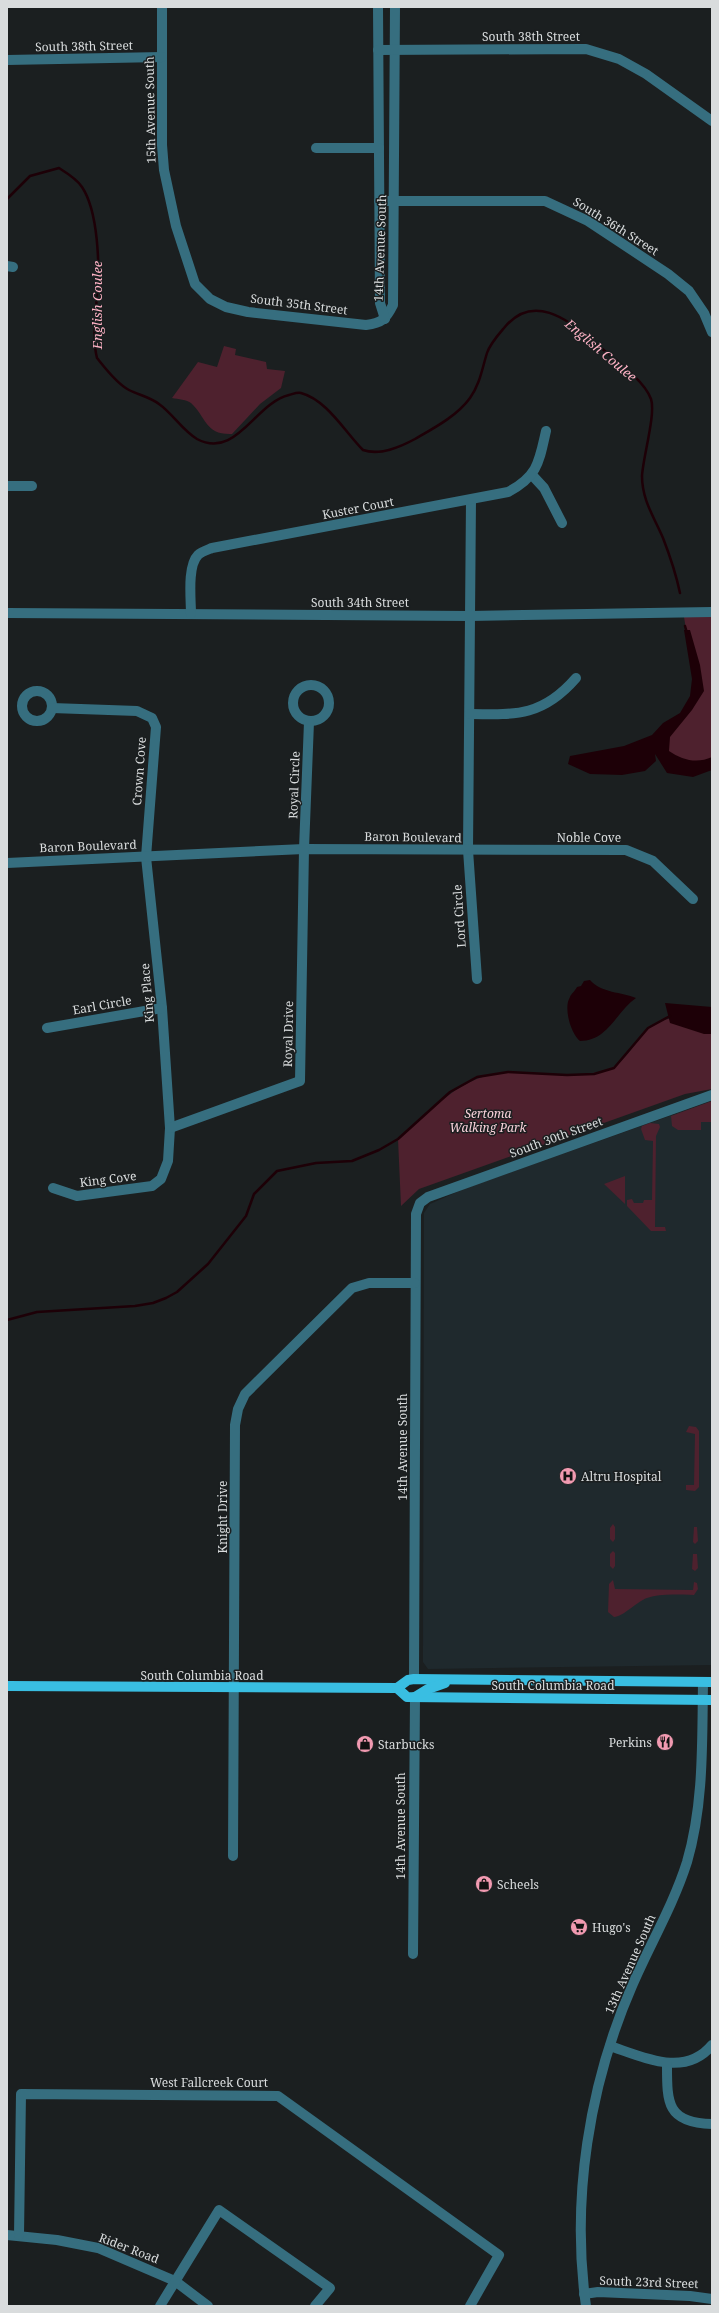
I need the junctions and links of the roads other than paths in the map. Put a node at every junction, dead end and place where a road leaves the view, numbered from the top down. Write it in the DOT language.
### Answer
graph roads {
  1 [pos="162,7"];
  2 [pos="378,7"];
  3 [pos="395,7"];
  4 [pos="378,50"];
  5 [pos="395,50"];
  6 [pos="162,57"];
  7 [pos="7,60"];
  8 [pos="712,121"];
  9 [pos="316,148"];
  10 [pos="379,148"];
  11 [pos="379,201"];
  12 [pos="395,201"];
  13 [pos="210,299"];
  14 [pos="385,319"];
  15 [pos="712,332"];
  16 [pos="546,431"];
  17 [pos="532,475"];
  18 [pos="7,486"];
  19 [pos="32,486"];
  20 [pos="471,500"];
  21 [pos="562,523"];
  22 [pos="712,612"];
  23 [pos="7,613"];
  24 [pos="191,614"];
  25 [pos="470,616"];
  26 [pos="576,678"];
  27 [pos="52,708"];
  28 [pos="470,714"];
  29 [pos="309,722"];
  30 [pos="304,849"];
  31 [pos="468,850"];
  32 [pos="146,857"];
  33 [pos="7,863"];
  34 [pos="693,899"];
  35 [pos="477,979"];
  36 [pos="162,1008"];
  37 [pos="47,1028"];
  38 [pos="712,1096"];
  39 [pos="170,1128"];
  40 [pos="53,1188"];
  41 [pos="416,1214"];
  42 [pos="415,1283"];
  43 [pos="414,1680"];
  44 [pos="460,1681"];
  45 [pos="707,1682"];
  46 [pos="7,1686"];
  47 [pos="397,1688"];
  48 [pos="234,1689"];
  49 [pos="415,1697"];
  50 [pos="707,1700"];
  51 [pos="233,1856"];
  52 [pos="413,1954"];
  53 [pos="712,2045"];
  54 [pos="610,2046"];
  55 [pos="667,2063"];
  56 [pos="712,2124"];
  57 [pos="7,2235"];
  58 [pos="19,2235"];
  59 [pos="175,2281"];
  60 [pos="584,2294"];
  61 [pos="712,2299"];
  62 [pos="160,2306"];
  63 [pos="208,2306"];
  64 [pos="315,2306"];
  65 [pos="470,2306"];
  66 [pos="586,2306"];
  1 -- 6 [label="street, 15th Avenue South"];
  2 -- 4 [label="street, 14th Avenue South"];
  3 -- 5 [label="street, 14th Avenue South"];
  4 -- 5 [label="street, South 38th Street"];
  4 -- 10 [label="street, 14th Avenue South"];
  5 -- 8 [label="street, South 38th Street"];
  5 -- 12 [label="street, 14th Avenue South"];
  6 -- 7 [label="street, South 38th Street"];
  6 -- 13 [label="street, 15th Avenue South"];
  9 -- 10 [label="street"];
  10 -- 11 [label="street, 14th Avenue South"];
  11 -- 12 [label="street, South 36th Street"];
  11 -- 14 [label="street, 14th Avenue South"];
  12 -- 14 [label="street, 14th Avenue South"];
  12 -- 15 [label="street, South 36th Street"];
  13 -- 14 [label="street, South 35th Street"];
  16 -- 17 [label="street, Kuster Court"];
  17 -- 20 [label="street, Kuster Court"];
  17 -- 21 [label="street"];
  18 -- 19 [label="street"];
  20 -- 24 [label="street, Kuster Court"];
  20 -- 25 [label="street, Baron Boulevard"];
  22 -- 25 [label="street, South 34th Street"];
  23 -- 24 [label="street, South 34th Street"];
  24 -- 25 [label="street, South 34th Street"];
  25 -- 28 [label="street, Baron Boulevard"];
  26 -- 28 [label="street"];
  27 -- 32 [label="street, Crown Cove"];
  28 -- 31 [label="street, Baron Boulevard"];
  29 -- 30 [label="street, Royal Circle"];
  30 -- 31 [label="street, Baron Boulevard"];
  30 -- 32 [label="street, Baron Boulevard"];
  30 -- 39 [label="street, Royal Drive"];
  31 -- 34 [label="street, Noble Cove"];
  31 -- 35 [label="street, Lord Circle"];
  32 -- 33 [label="street, Baron Boulevard"];
  32 -- 36 [label="street, King Place"];
  36 -- 37 [label="street, Earl Circle"];
  36 -- 39 [label="street, King Place"];
  38 -- 41 [label="street, South 30th Street"];
  39 -- 40 [label="street, King Cove"];
  41 -- 42 [label="street, 14th Avenue South"];
  42 -- 43 [label="street, 14th Avenue South"];
  42 -- 48 [label="street, Knight Drive"];
  43 -- 44 [label="main road, South Columbia Road"];
  43 -- 47 [label="main road, South Columbia Road"];
  44 -- 45 [label="main road, South Columbia Road"];
  44 -- 49 [label="main road"];
  45 -- 50 [label="street, 13th Avenue South"];
  46 -- 48 [label="main road, South Columbia Road"];
  47 -- 48 [label="main road, South Columbia Road"];
  47 -- 49 [label="main road, South Columbia Road"];
  48 -- 51 [label="street, Knight Drive"];
  49 -- 50 [label="main road, South Columbia Road"];
  49 -- 52 [label="street, 14th Avenue South"];
  50 -- 54 [label="street, 13th Avenue South"];
  53 -- 55 [label="street"];
  54 -- 55 [label="street"];
  54 -- 60 [label="street, 13th Avenue South"];
  55 -- 56 [label="street"];
  57 -- 58 [label="street, Rider Road"];
  58 -- 59 [label="street, Rider Road"];
  58 -- 65 [label="street, West Fallcreek Court"];
  59 -- 62 [label="street"];
  59 -- 63 [label="street, Rider Road"];
  59 -- 64 [label="street"];
  60 -- 61 [label="street, South 23rd Street"];
  60 -- 66 [label="street, 13th Avenue South"];
}
